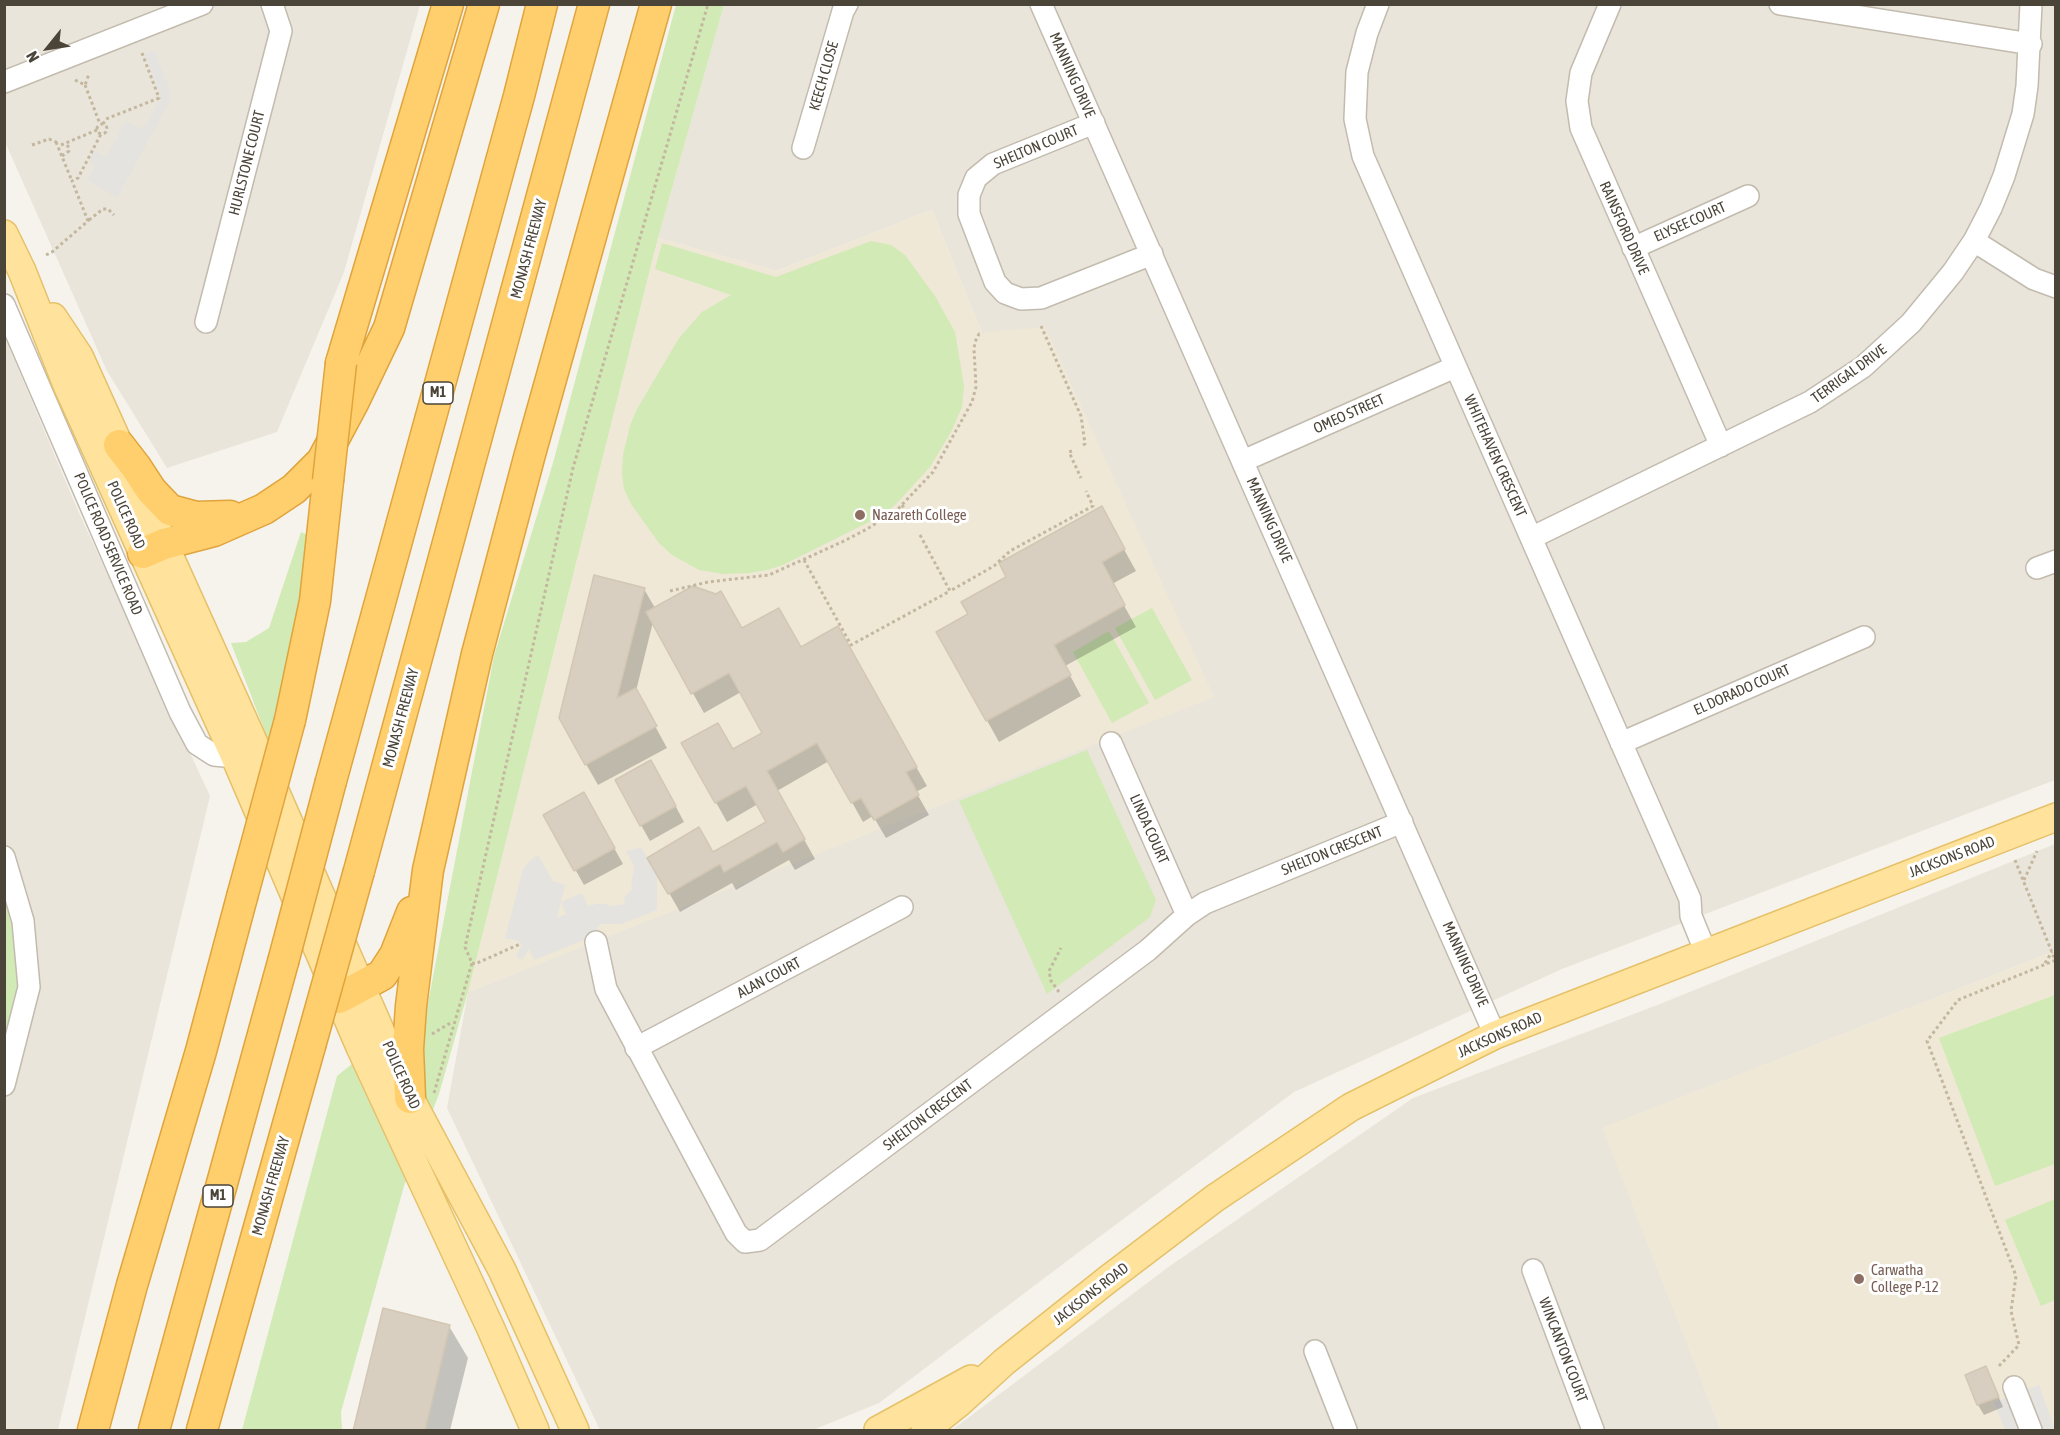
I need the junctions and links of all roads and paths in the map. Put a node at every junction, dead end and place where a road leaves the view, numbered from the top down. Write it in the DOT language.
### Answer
graph roads {
  1 [pos="202,4"];
  2 [pos="272,4"];
  3 [pos="448,4"];
  4 [pos="484,4"];
  5 [pos="542,4"];
  6 [pos="594,4"];
  7 [pos="610,4"];
  8 [pos="656,4"];
  9 [pos="708,4"];
  10 [pos="847,4"];
  11 [pos="1041,4"];
  12 [pos="1378,4"];
  13 [pos="1610,4"];
  14 [pos="1780,4"];
  15 [pos="2031,4"];
  16 [pos="2031,44"];
  17 [pos="142,53"];
  18 [pos="89,74"];
  19 [pos="75,80"];
  20 [pos="4,82"];
  21 [pos="85,85"];
  22 [pos="1094,123"];
  23 [pos="102,124"];
  24 [pos="99,132"];
  25 [pos="67,142"];
  26 [pos="58,144"];
  27 [pos="32,145"];
  28 [pos="803,148"];
  29 [pos="62,156"];
  30 [pos="72,181"];
  31 [pos="545,191"];
  32 [pos="1748,196"];
  33 [pos="114,215"];
  34 [pos="88,221"];
  35 [pos="4,234"];
  36 [pos="1974,241"];
  37 [pos="1633,248"];
  38 [pos="1152,254"];
  39 [pos="46,255"];
  40 [pos="13,275"];
  41 [pos="2055,287"];
  42 [pos="4,305"];
  43 [pos="206,322"];
  44 [pos="1041,326"];
  45 [pos="981,334"];
  46 [pos="1455,367"];
  47 [pos="119,445"];
  48 [pos="1083,445"];
  49 [pos="1721,446"];
  50 [pos="1072,451"];
  51 [pos="1243,461"];
  52 [pos="1081,478"];
  53 [pos="1086,491"];
  54 [pos="902,504"];
  55 [pos="264,509"];
  56 [pos="911,518"];
  57 [pos="920,535"];
  58 [pos="1531,538"];
  59 [pos="153,549"];
  60 [pos="804,560"];
  61 [pos="670,591"];
  62 [pos="950,591"];
  63 [pos="1864,637"];
  64 [pos="240,713"];
  65 [pos="1111,743"];
  66 [pos="1621,743"];
  67 [pos="235,757"];
  68 [pos="2055,817"];
  69 [pos="1402,822"];
  70 [pos="2037,851"];
  71 [pos="4,857"];
  72 [pos="2015,860"];
  73 [pos="428,870"];
  74 [pos="2024,880"];
  75 [pos="902,907"];
  76 [pos="1187,915"];
  77 [pos="596,942"];
  78 [pos="520,944"];
  79 [pos="1061,948"];
  80 [pos="1713,951"];
  81 [pos="2052,952"];
  82 [pos="2055,960"];
  83 [pos="472,963"];
  84 [pos="2044,965"];
  85 [pos="351,992"];
  86 [pos="1071,1008"];
  87 [pos="454,1021"];
  88 [pos="1496,1035"];
  89 [pos="426,1039"];
  90 [pos="636,1048"];
  91 [pos="4,1085"];
  92 [pos="422,1096"];
  93 [pos="502,1270"];
  94 [pos="1533,1270"];
  95 [pos="491,1329"];
  96 [pos="1315,1351"];
  97 [pos="1004,1362"];
  98 [pos="1999,1366"];
  99 [pos="2014,1387"];
  100 [pos="93,1431"];
  101 [pos="154,1431"];
  102 [pos="202,1431"];
  103 [pos="535,1431"];
  104 [pos="574,1431"];
  105 [pos="878,1431"];
  106 [pos="925,1431"];
  107 [pos="1346,1431"];
  108 [pos="1593,1431"];
  109 [pos="2031,1431"];
  1 -- 20 [label="street"];
  2 -- 43 [label="street, HURLSTONE COURT"];
  3 -- 100 [label="highway, bridge"];
  4 -- 55 [label="highway"];
  5 -- 101 [label="highway, M1, bridge"];
  6 -- 31 [label="highway, MONASH FREEWAY"];
  7 -- 31 [label="highway"];
  8 -- 73 [label="highway"];
  9 -- 83 [label="path"];
  10 -- 28 [label="street, KEECH CLOSE"];
  11 -- 22 [label="street, MANNING DRIVE"];
  12 -- 46 [label="street, WHITEHAVEN CRESCENT"];
  13 -- 37 [label="street, RAINSFORD DRIVE"];
  14 -- 16 [label="street"];
  15 -- 16 [label="street, TERRIGAL DRIVE"];
  16 -- 36 [label="street, TERRIGAL DRIVE"];
  17 -- 23 [label="path"];
  18 -- 21 [label="path"];
  19 -- 21 [label="path"];
  21 -- 23 [label="path"];
  22 -- 38 [label="street, MANNING DRIVE"];
  22 -- 38 [label="street, SHELTON COURT"];
  23 -- 24 [label="path"];
  23 -- 24 [label="path"];
  24 -- 25 [label="path"];
  24 -- 30 [label="path"];
  25 -- 26 [label="path"];
  25 -- 29 [label="path"];
  26 -- 27 [label="path"];
  26 -- 29 [label="path"];
  29 -- 30 [label="path"];
  30 -- 34 [label="path"];
  31 -- 102 [label="highway, MONASH FREEWAY, bridge"];
  32 -- 37 [label="street, ELYSEE COURT"];
  33 -- 34 [label="path"];
  34 -- 39 [label="path"];
  35 -- 40 [label="main road, POLICE ROAD"];
  36 -- 41 [label="street"];
  36 -- 49 [label="street, TERRIGAL DRIVE"];
  37 -- 49 [label="street, RAINSFORD DRIVE"];
  38 -- 51 [label="street, MANNING DRIVE"];
  40 -- 47 [label="main road, POLICE ROAD"];
  40 -- 59 [label="main road, POLICE ROAD"];
  42 -- 67 [label="street, POLICE ROAD SERVICE ROAD"];
  44 -- 48 [label="path"];
  45 -- 54 [label="path"];
  46 -- 51 [label="street, OMEO STREET"];
  46 -- 58 [label="street, WHITEHAVEN CRESCENT"];
  47 -- 55 [label="highway"];
  47 -- 59 [label="main road, POLICE ROAD"];
  49 -- 58 [label="street, TERRIGAL DRIVE"];
  50 -- 52 [label="path"];
  51 -- 69 [label="street, MANNING DRIVE"];
  53 -- 62 [label="path"];
  54 -- 56 [label="path"];
  54 -- 60 [label="path"];
  55 -- 59 [label="highway"];
  57 -- 62 [label="path"];
  58 -- 66 [label="street, WHITEHAVEN CRESCENT"];
  59 -- 64 [label="main road, POLICE ROAD"];
  59 -- 67 [label="main road, POLICE ROAD"];
  60 -- 61 [label="path"];
  60 -- 62 [label="path"];
  63 -- 66 [label="street, EL DORADO COURT"];
  64 -- 67 [label="street, POLICE ROAD"];
  64 -- 85 [label="main road, POLICE ROAD"];
  65 -- 76 [label="street, LINDA COURT"];
  66 -- 80 [label="street, WHITEHAVEN CRESCENT"];
  67 -- 85 [label="main road, POLICE ROAD"];
  68 -- 80 [label="main road, JACKSONS ROAD"];
  69 -- 76 [label="street, SHELTON CRESCENT"];
  69 -- 88 [label="street, MANNING DRIVE"];
  70 -- 74 [label="path"];
  71 -- 91 [label="street"];
  72 -- 74 [label="path"];
  73 -- 85 [label="highway"];
  73 -- 92 [label="highway"];
  74 -- 81 [label="path"];
  75 -- 90 [label="street, ALAN COURT"];
  76 -- 86 [label="street, SHELTON CRESCENT"];
  77 -- 90 [label="street, SHELTON CRESCENT"];
  78 -- 83 [label="path"];
  79 -- 86 [label="path"];
  80 -- 88 [label="main road, JACKSONS ROAD"];
  81 -- 82 [label="path"];
  81 -- 84 [label="path"];
  82 -- 84 [label="path"];
  83 -- 87 [label="path"];
  84 -- 98 [label="path"];
  85 -- 92 [label="main road, POLICE ROAD"];
  85 -- 95 [label="main road, POLICE ROAD"];
  86 -- 90 [label="street, SHELTON CRESCENT"];
  87 -- 89 [label="path"];
  87 -- 92 [label="path"];
  88 -- 97 [label="main road, JACKSONS ROAD"];
  92 -- 93 [label="main road, POLICE ROAD"];
  93 -- 95 [label="main road"];
  93 -- 104 [label="main road, POLICE ROAD"];
  94 -- 108 [label="street, WINCANTON COURT"];
  95 -- 103 [label="main road, POLICE ROAD"];
  96 -- 107 [label="street"];
  97 -- 105 [label="main road, JACKSONS ROAD"];
  97 -- 106 [label="main road, JACKSONS ROAD"];
  99 -- 109 [label="street"];
}
